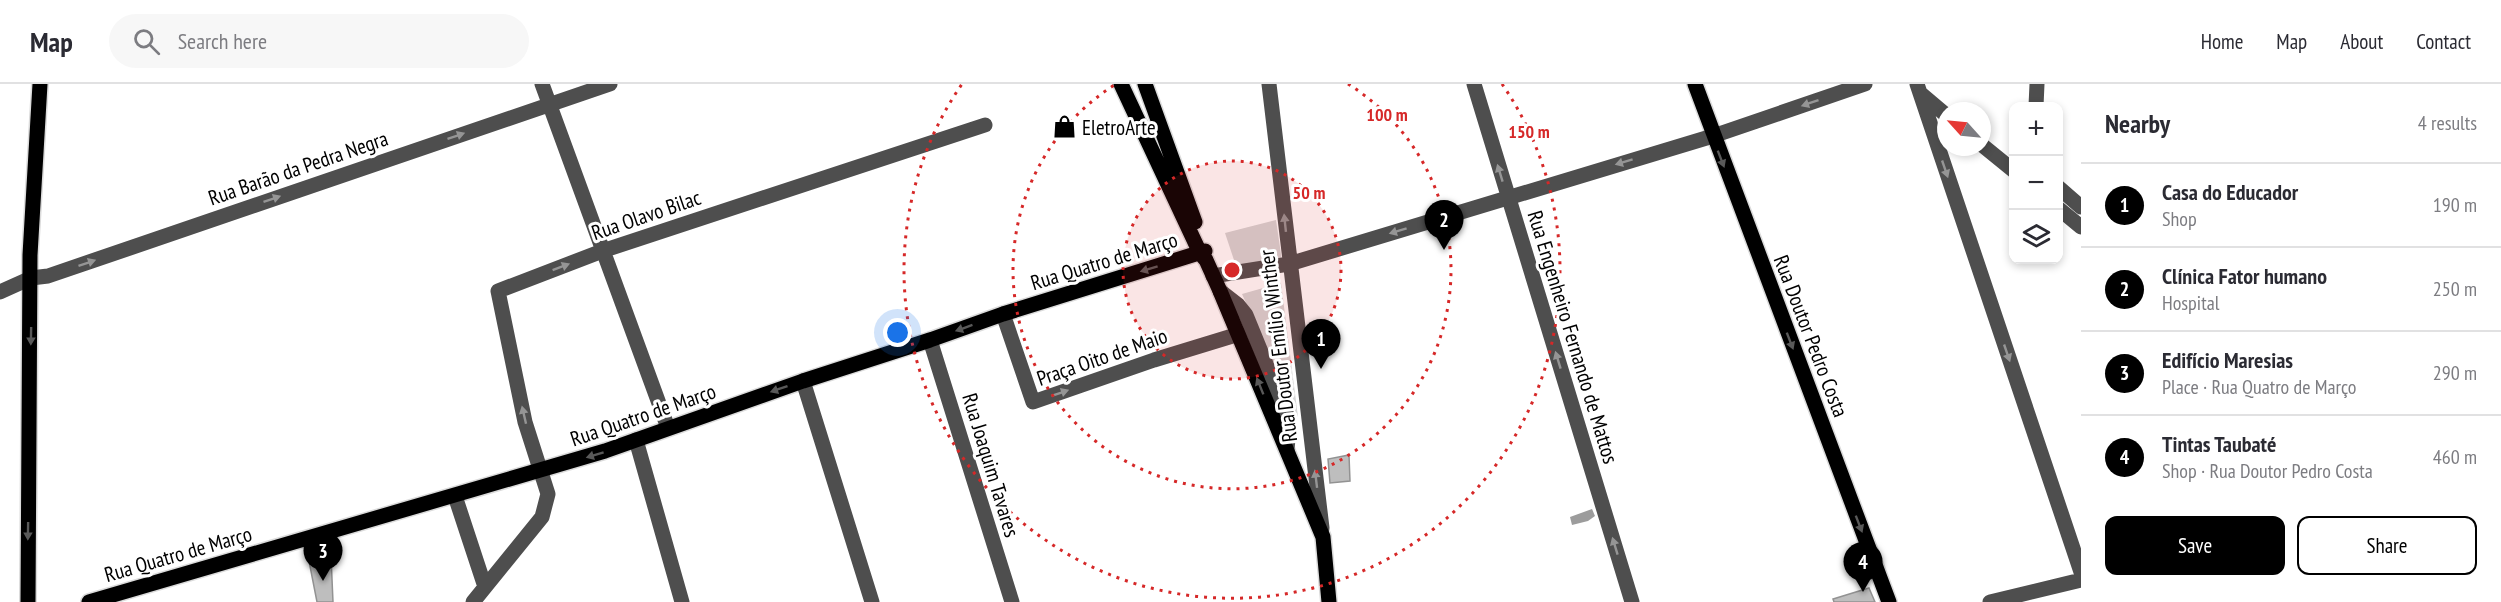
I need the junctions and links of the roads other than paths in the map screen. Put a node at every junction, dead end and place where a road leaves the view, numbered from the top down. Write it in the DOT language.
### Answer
graph roads {
  1 [pos="40,84"];
  2 [pos="543,84"];
  3 [pos="610,84"];
  4 [pos="1122,84"];
  5 [pos="1145,84"];
  6 [pos="1269,84"];
  7 [pos="1474,84"];
  8 [pos="1695,84"];
  9 [pos="1865,84"];
  10 [pos="2037,84"];
  11 [pos="1918,89"];
  12 [pos="2036,102"];
  13 [pos="550,104"];
  14 [pos="1937,107"];
  15 [pos="985,125"];
  16 [pos="1713,136"];
  17 [pos="1991,153"];
  18 [pos="2009,168"];
  19 [pos="2063,191"];
  20 [pos="1508,198"];
  21 [pos="2081,207"];
  22 [pos="2060,210"];
  23 [pos="2081,227"];
  24 [pos="604,250"];
  25 [pos="1204,255"];
  26 [pos="1289,264"];
  27 [pos="1213,276"];
  28 [pos="31,278"];
  29 [pos="1220,291"];
  30 [pos="0,292"];
  31 [pos="1003,314"];
  32 [pos="1239,334"];
  33 [pos="930,340"];
  34 [pos="803,381"];
  35 [pos="668,428"];
  36 [pos="636,440"];
  37 [pos="1287,449"];
  38 [pos="542,471"];
  39 [pos="456,496"];
  40 [pos="1323,537"];
  41 [pos="2081,572"];
  42 [pos="2081,580"];
  43 [pos="485,587"];
  44 [pos="28,602"];
  45 [pos="89,602"];
  46 [pos="473,602"];
  47 [pos="682,602"];
  48 [pos="872,602"];
  49 [pos="1012,602"];
  50 [pos="1329,602"];
  51 [pos="1632,602"];
  52 [pos="1889,602"];
  53 [pos="1990,602"];
  1 -- 28 [label="main road"];
  2 -- 13 [label="street"];
  3 -- 13 [label="street, Rua Barão da Pedra Negra"];
  4 -- 25 [label="main road"];
  5 -- 25 [label="main road"];
  26 -- 6 [label="street, Rua Doutor Emílio Winther, one-way"];
  20 -- 7 [label="street, Rua Engenheiro Fernando de Mattos, one-way"];
  8 -- 16 [label="main road, Rua Doutor Pedro Costa"];
  9 -- 16 [label="street, one-way"];
  10 -- 12 [label="street"];
  11 -- 14 [label="street"];
  11 -- 41 [label="street, one-way"];
  13 -- 24 [label="street"];
  28 -- 13 [label="street, Rua Barão da Pedra Negra, one-way"];
  15 -- 24 [label="street, Rua Olavo Bilac"];
  16 -- 20 [label="street, one-way"];
  16 -- 52 [label="main road, Rua Doutor Pedro Costa, one-way"];
  17 -- 18 [label="street"];
  19 -- 21 [label="street"];
  20 -- 26 [label="street, one-way"];
  51 -- 20 [label="street, Rua Engenheiro Fernando de Mattos, one-way"];
  22 -- 23 [label="street"];
  24 -- 35 [label="street"];
  38 -- 24 [label="street, Rua Olavo Bilac, one-way"];
  25 -- 27 [label="main road"];
  25 -- 31 [label="main road, Rua Quatro de Março, one-way"];
  26 -- 27 [label="street"];
  40 -- 26 [label="street, Rua Doutor Emílio Winther, one-way"];
  27 -- 29 [label="main road"];
  28 -- 30 [label="street, Rua Barão da Pedra Negra"];
  28 -- 44 [label="main road, one-way"];
  29 -- 32 [label="main road"];
  29 -- 37 [label="street"];
  31 -- 32 [label="street, Praça Oito de Maio, one-way"];
  31 -- 33 [label="main road, Rua Quatro de Março, one-way"];
  37 -- 32 [label="main road, one-way"];
  33 -- 34 [label="main road, Rua Quatro de Março"];
  33 -- 49 [label="street, Rua Joaquim Tavares"];
  34 -- 35 [label="main road, Rua Quatro de Março, one-way"];
  34 -- 48 [label="street"];
  35 -- 36 [label="main road, Rua Quatro de Março"];
  36 -- 38 [label="main road, Rua Quatro de Março, one-way"];
  36 -- 47 [label="street"];
  37 -- 40 [label="main road"];
  38 -- 39 [label="main road, Rua Quatro de Março"];
  38 -- 43 [label="street"];
  39 -- 43 [label="street"];
  39 -- 45 [label="main road, Rua Quatro de Março"];
  40 -- 50 [label="main road, Rua Doutor Emílio Winther"];
  42 -- 53 [label="street"];
  43 -- 46 [label="street"];
}
